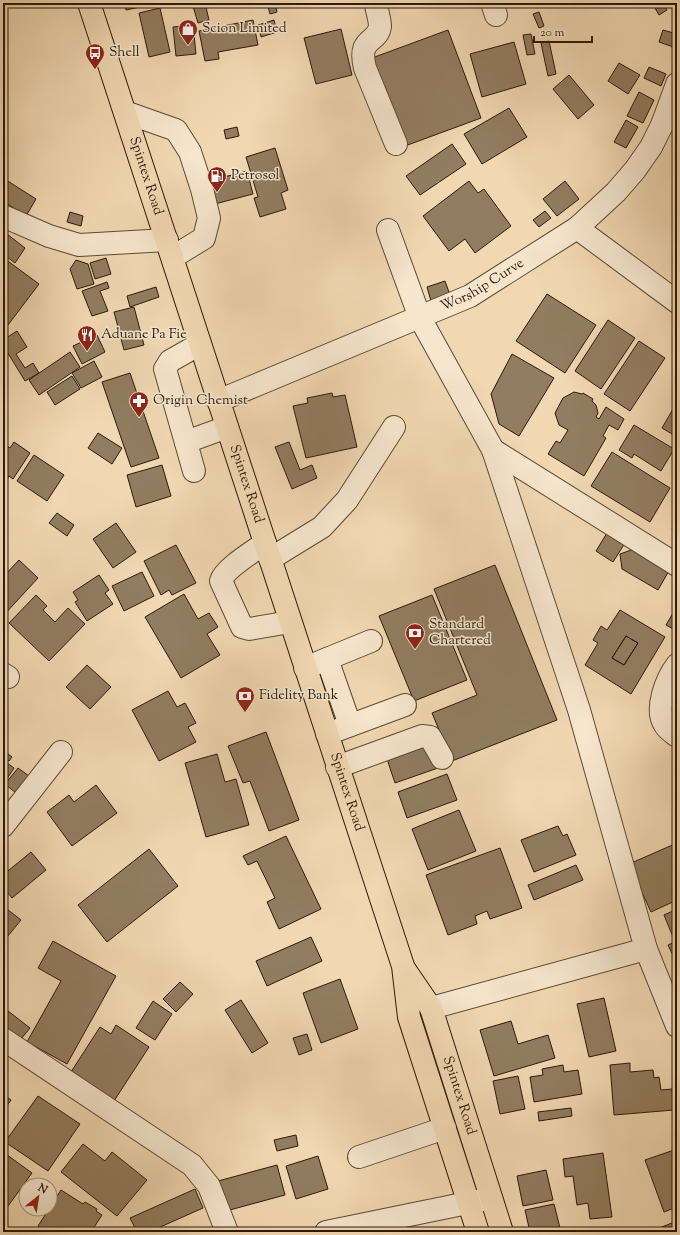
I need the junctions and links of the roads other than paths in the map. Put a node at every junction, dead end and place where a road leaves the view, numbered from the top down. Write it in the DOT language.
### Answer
graph roads {
  1 [pos="89,3"];
  2 [pos="379,4"];
  3 [pos="677,84"];
  4 [pos="125,112"];
  5 [pos="396,144"];
  6 [pos="3,216"];
  7 [pos="577,228"];
  8 [pos="388,230"];
  9 [pos="170,248"];
  10 [pos="677,302"];
  11 [pos="420,318"];
  12 [pos="200,344"];
  13 [pos="218,401"];
  14 [pos="227,427"];
  15 [pos="394,427"];
  16 [pos="186,442"];
  17 [pos="493,450"];
  18 [pos="194,471"];
  19 [pos="267,551"];
  20 [pos="677,565"];
  21 [pos="290,622"];
  22 [pos="371,641"];
  23 [pos="327,659"];
  24 [pos="677,665"];
  25 [pos="305,668"];
  26 [pos="404,705"];
  27 [pos="350,725"];
  28 [pos="327,734"];
  29 [pos="677,736"];
  30 [pos="61,752"];
  31 [pos="442,758"];
  32 [pos="337,767"];
  33 [pos="3,826"];
  34 [pos="646,949"];
  35 [pos="403,966"];
  36 [pos="431,1008"];
  37 [pos="677,1026"];
  38 [pos="3,1039"];
  39 [pos="445,1128"];
  40 [pos="358,1157"];
  41 [pos="491,1198"];
  42 [pos="470,1203"];
  43 [pos="227,1232"];
  44 [pos="326,1232"];
  45 [pos="478,1232"];
  46 [pos="502,1232"];
  1 -- 4 [label="main road, Spintex Road"];
  2 -- 5 [label="street"];
  3 -- 7 [label="street, Worship Curve"];
  4 -- 9 [label="main road, Spintex Road"];
  4 -- 9 [label="street"];
  6 -- 9 [label="street"];
  7 -- 10 [label="street"];
  7 -- 11 [label="street, Worship Curve"];
  8 -- 11 [label="street"];
  9 -- 12 [label="main road, Spintex Road"];
  11 -- 13 [label="street, Worship Curve"];
  11 -- 17 [label="street"];
  12 -- 13 [label="main road, Spintex Road"];
  12 -- 16 [label="street"];
  13 -- 14 [label="main road, Spintex Road"];
  14 -- 16 [label="street"];
  14 -- 19 [label="main road, Spintex Road"];
  15 -- 19 [label="street"];
  16 -- 18 [label="street"];
  17 -- 20 [label="street"];
  17 -- 34 [label="street"];
  19 -- 21 [label="main road, Spintex Road"];
  19 -- 21 [label="street"];
  21 -- 25 [label="main road, Spintex Road"];
  22 -- 23 [label="street"];
  23 -- 25 [label="street"];
  23 -- 27 [label="street"];
  24 -- 29 [label="street"];
  25 -- 28 [label="main road, Spintex Road"];
  26 -- 27 [label="street"];
  27 -- 28 [label="street"];
  28 -- 32 [label="main road, Spintex Road"];
  30 -- 33 [label="street"];
  31 -- 32 [label="street"];
  32 -- 35 [label="main road, Spintex Road"];
  34 -- 36 [label="street"];
  34 -- 37 [label="street"];
  35 -- 36 [label="main road, Spintex Road"];
  35 -- 39 [label="main road, Spintex Road"];
  36 -- 41 [label="main road, Spintex Road"];
  38 -- 43 [label="street"];
  39 -- 40 [label="street"];
  39 -- 42 [label="main road, Spintex Road"];
  41 -- 42 [label="street"];
  41 -- 46 [label="main road, Spintex Road"];
  42 -- 44 [label="street"];
  42 -- 45 [label="main road, Spintex Road"];
}
